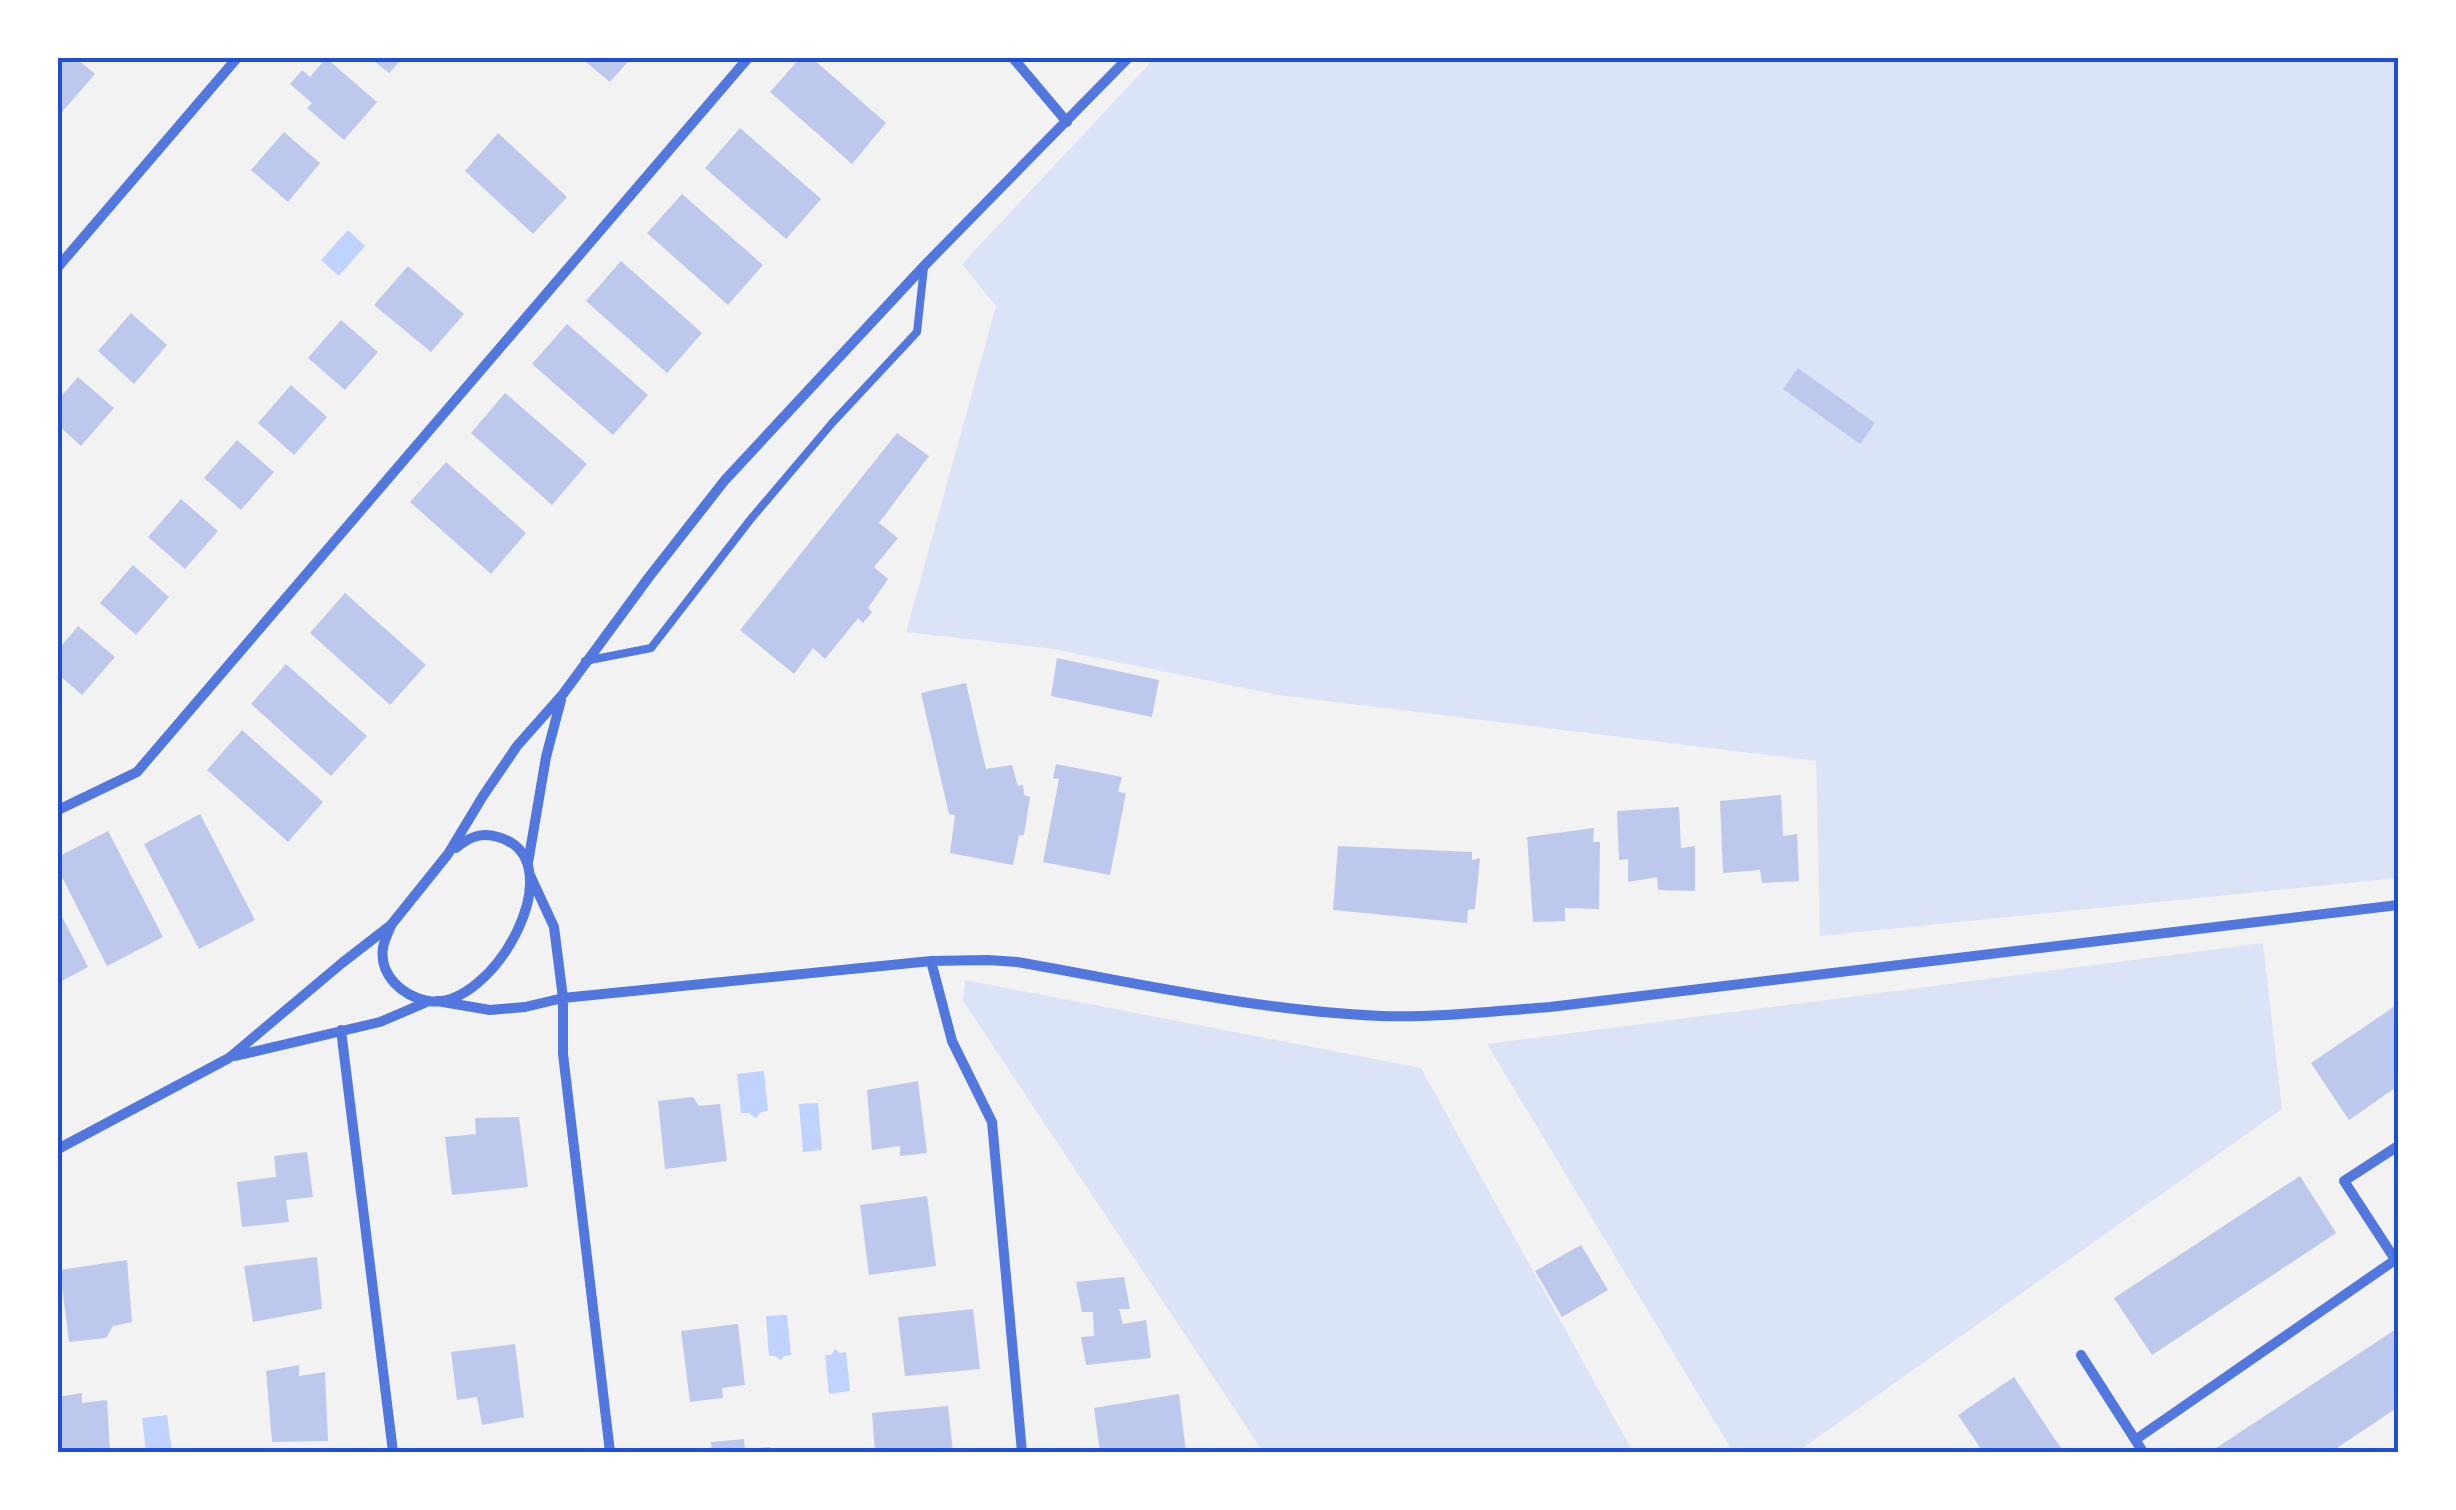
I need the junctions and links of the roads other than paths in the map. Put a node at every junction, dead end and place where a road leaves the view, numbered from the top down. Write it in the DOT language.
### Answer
graph roads {
  1 [pos="237,58"];
  2 [pos="748,58"];
  3 [pos="1013,58"];
  4 [pos="1128,58"];
  5 [pos="1067,122"];
  6 [pos="924,266"];
  7 [pos="58,267"];
  8 [pos="586,661"];
  9 [pos="563,694"];
  10 [pos="58,810"];
  11 [pos="448,854"];
  12 [pos="529,869"];
  13 [pos="2398,905"];
  14 [pos="391,925"];
  15 [pos="932,961"];
  16 [pos="563,998"];
  17 [pos="433,1001"];
  18 [pos="340,1030"];
  19 [pos="229,1058"];
  20 [pos="2398,1146"];
  21 [pos="58,1149"];
  22 [pos="2397,1262"];
  23 [pos="2082,1355"];
  24 [pos="2135,1440"];
  25 [pos="393,1452"];
  26 [pos="610,1452"];
  27 [pos="1022,1452"];
  28 [pos="2143,1452"];
  1 -- 7 [label="street"];
  2 -- 10 [label="street"];
  3 -- 5 [label="street"];
  4 -- 5 [label="street"];
  5 -- 6 [label="street"];
  6 -- 8 [label="street"];
  6 -- 8 [label="lane"];
  8 -- 9 [label="street"];
  9 -- 11 [label="street"];
  9 -- 12 [label="street"];
  11 -- 12 [label="street"];
  11 -- 14 [label="street"];
  12 -- 16 [label="street"];
  12 -- 17 [label="street"];
  13 -- 15 [label="street"];
  14 -- 17 [label="street"];
  14 -- 19 [label="street"];
  15 -- 16 [label="street"];
  15 -- 27 [label="street"];
  16 -- 17 [label="street"];
  16 -- 26 [label="street"];
  17 -- 18 [label="street"];
  18 -- 19 [label="street"];
  18 -- 25 [label="street"];
  19 -- 21 [label="street"];
  20 -- 22 [label="street"];
  22 -- 24 [label="street"];
  23 -- 24 [label="street"];
  24 -- 28 [label="street"];
}
